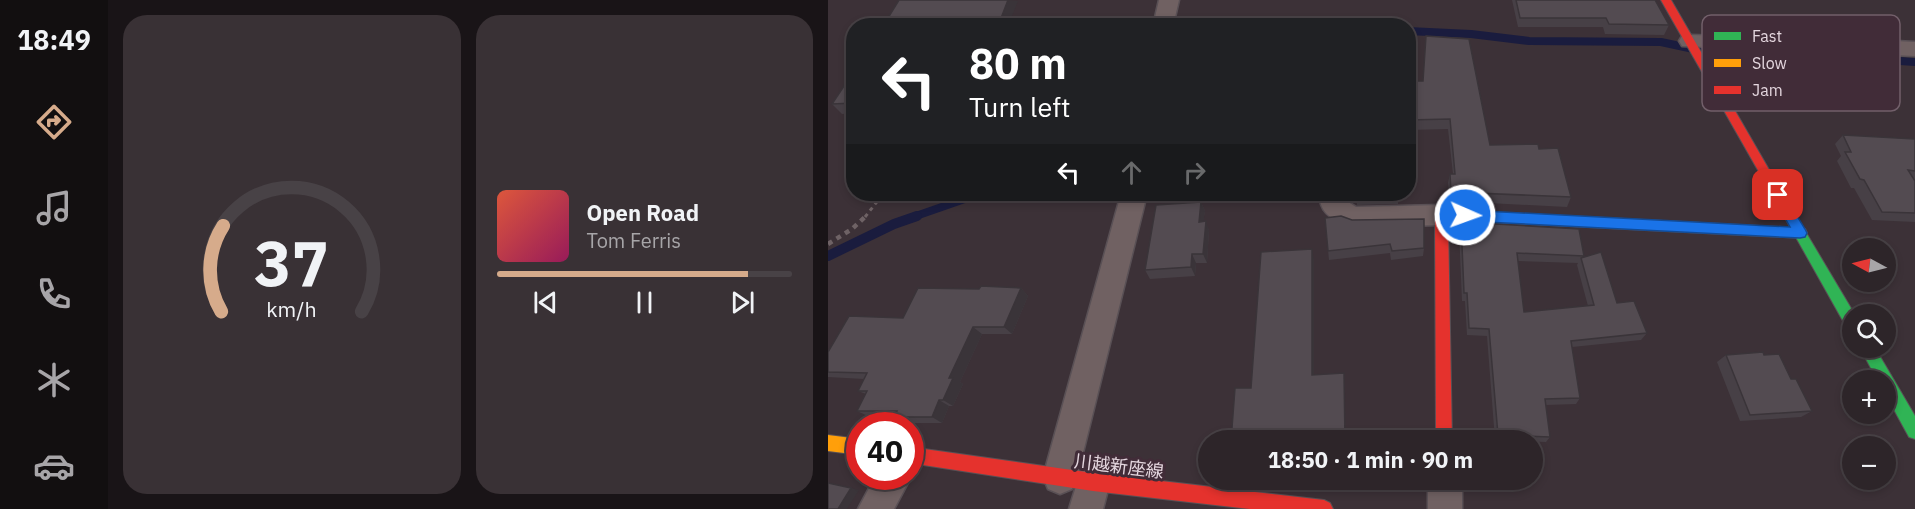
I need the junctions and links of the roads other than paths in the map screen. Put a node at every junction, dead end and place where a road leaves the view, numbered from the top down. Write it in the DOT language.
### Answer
graph roads {
  1 [pos="1169,0"];
  2 [pos="1666,0"];
  3 [pos="1165,18"];
  4 [pos="1689,40"];
  5 [pos="1702,40"];
  6 [pos="1900,48"];
  7 [pos="1915,49"];
  8 [pos="1702,63"];
  9 [pos="1730,111"];
  10 [pos="1132,201"];
  11 [pos="1332,201"];
  12 [pos="1441,215"];
  13 [pos="1800,233"];
  14 [pos="1842,306"];
  15 [pos="1873,358"];
  16 [pos="1444,430"];
  17 [pos="1915,431"];
  18 [pos="828,443"];
  19 [pos="846,445"];
  20 [pos="924,457"];
  21 [pos="1060,477"];
  22 [pos="886,490"];
  23 [pos="1444,490"];
  24 [pos="1090,496"];
  25 [pos="875,509"];
  26 [pos="1324,509"];
  27 [pos="1445,509"];
  1 -- 3 [label="street"];
  2 -- 4 [label="street"];
  4 -- 5 [label="street"];
  4 -- 8 [label="street"];
  6 -- 7 [label="street"];
  9 -- 13 [label="street"];
  10 -- 21 [label="street"];
  11 -- 12 [label="street"];
  12 -- 13 [label="street"];
  12 -- 16 [label="street"];
  13 -- 14 [label="street"];
  15 -- 17 [label="street"];
  18 -- 19 [label="street"];
  20 -- 21 [label="street, 川越新座線"];
  21 -- 24 [label="street, 川越新座線"];
  22 -- 25 [label="street"];
  23 -- 27 [label="street"];
  24 -- 26 [label="street, 川越新座線"];
}
